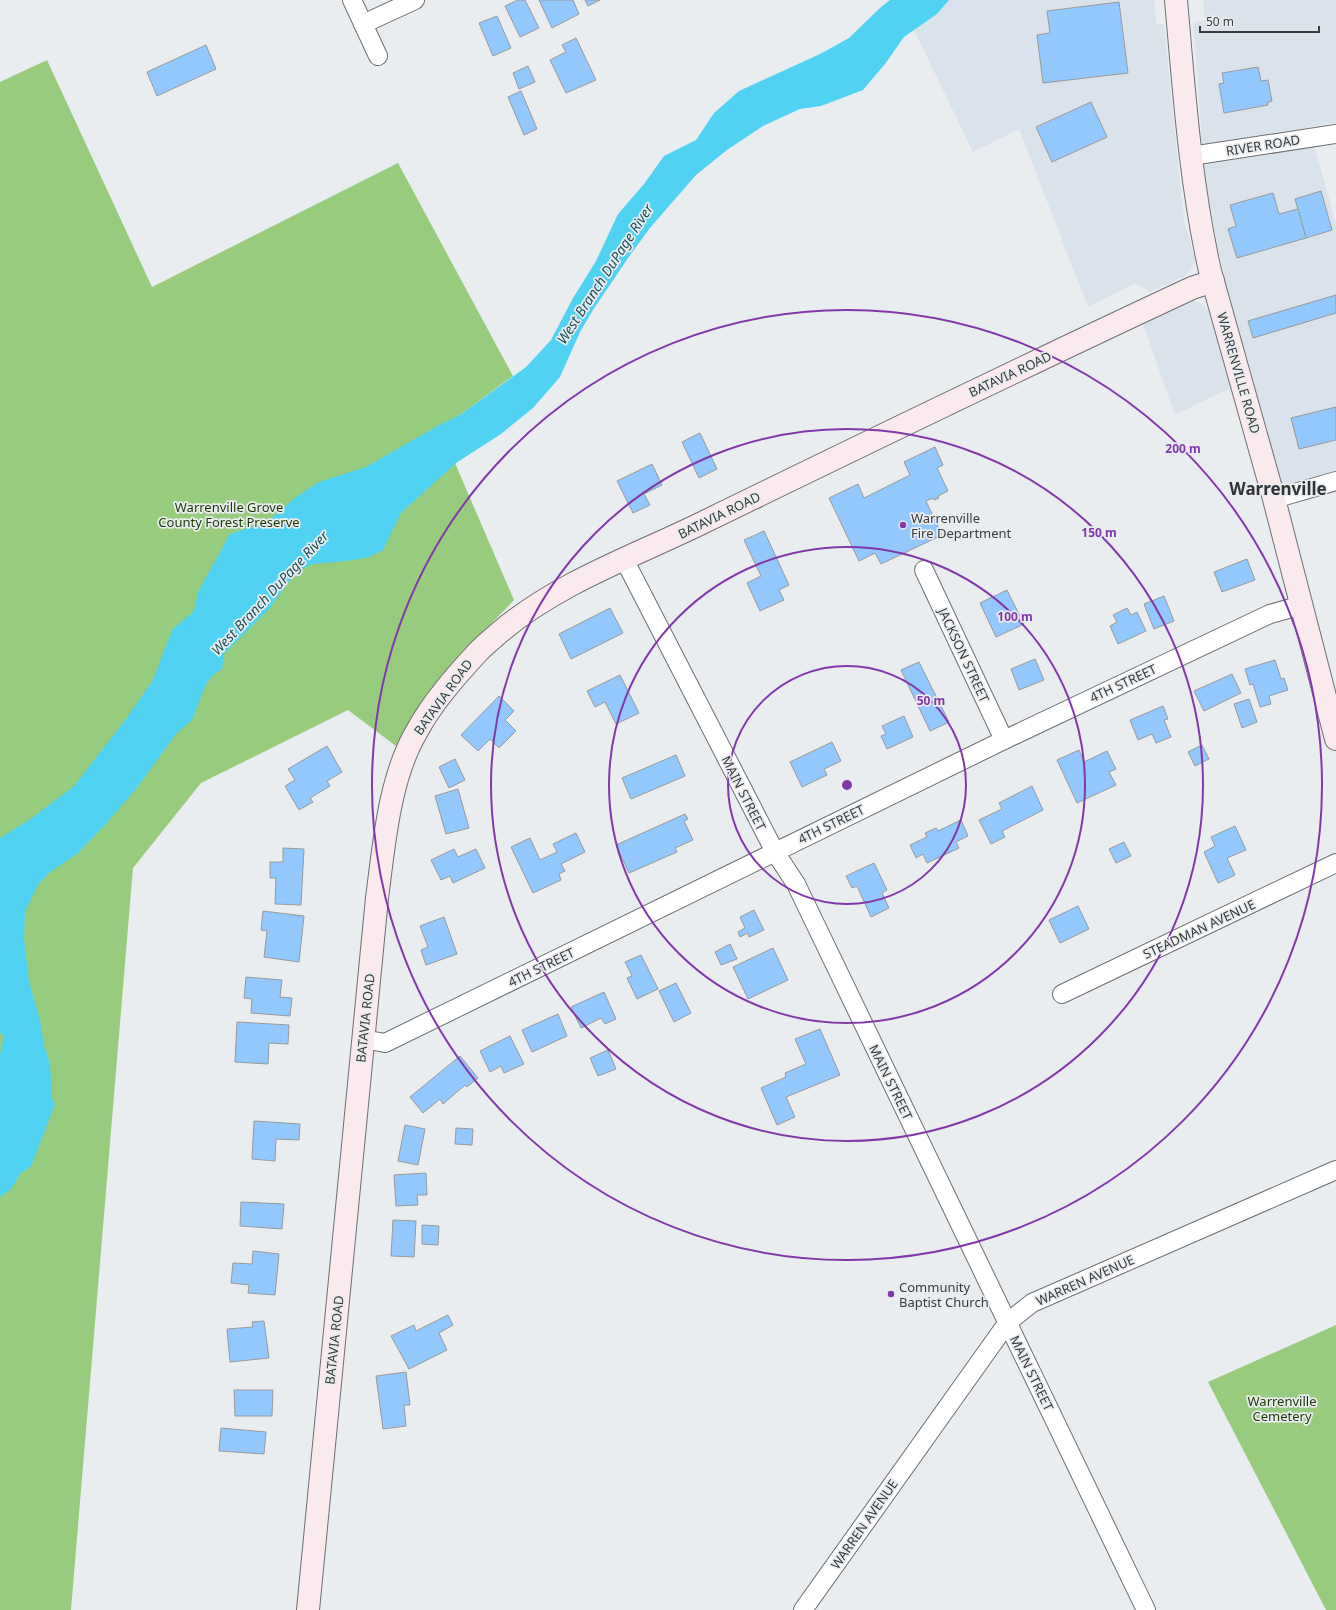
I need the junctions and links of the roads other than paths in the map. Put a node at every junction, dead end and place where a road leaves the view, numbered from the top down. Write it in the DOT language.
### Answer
graph roads {
  1 [pos="352,0"];
  2 [pos="415,0"];
  3 [pos="1177,8"];
  4 [pos="363,24"];
  5 [pos="378,56"];
  6 [pos="1336,134"];
  7 [pos="1191,156"];
  8 [pos="1213,281"];
  9 [pos="1336,481"];
  10 [pos="1274,499"];
  11 [pos="624,560"];
  12 [pos="924,570"];
  13 [pos="1302,605"];
  14 [pos="1336,739"];
  15 [pos="1004,740"];
  16 [pos="775,852"];
  17 [pos="1336,863"];
  18 [pos="1062,994"];
  19 [pos="363,1039"];
  20 [pos="1336,1170"];
  21 [pos="1008,1322"];
  22 [pos="308,1610"];
  23 [pos="803,1610"];
  24 [pos="1146,1610"];
  1 -- 4 [label="street"];
  2 -- 4 [label="street"];
  3 -- 7 [label="main road, WARRENVILLE ROAD"];
  4 -- 5 [label="street"];
  6 -- 7 [label="street, RIVER ROAD"];
  7 -- 8 [label="main road, WARRENVILLE ROAD"];
  8 -- 10 [label="main road, WARRENVILLE ROAD"];
  8 -- 11 [label="main road, BATAVIA ROAD"];
  9 -- 10 [label="street"];
  10 -- 13 [label="main road, WARRENVILLE ROAD"];
  11 -- 16 [label="street, MAIN STREET"];
  11 -- 19 [label="main road, BATAVIA ROAD"];
  12 -- 15 [label="street, JACKSON STREET"];
  13 -- 14 [label="main road, WARRENVILLE ROAD"];
  13 -- 15 [label="street, 4TH STREET"];
  15 -- 16 [label="street, 4TH STREET"];
  16 -- 19 [label="street, 4TH STREET"];
  16 -- 21 [label="street, MAIN STREET"];
  17 -- 18 [label="street, STEADMAN AVENUE"];
  19 -- 22 [label="main road, BATAVIA ROAD"];
  20 -- 21 [label="street, WARREN AVENUE"];
  21 -- 23 [label="street, WARREN AVENUE"];
  21 -- 24 [label="street, MAIN STREET"];
}
